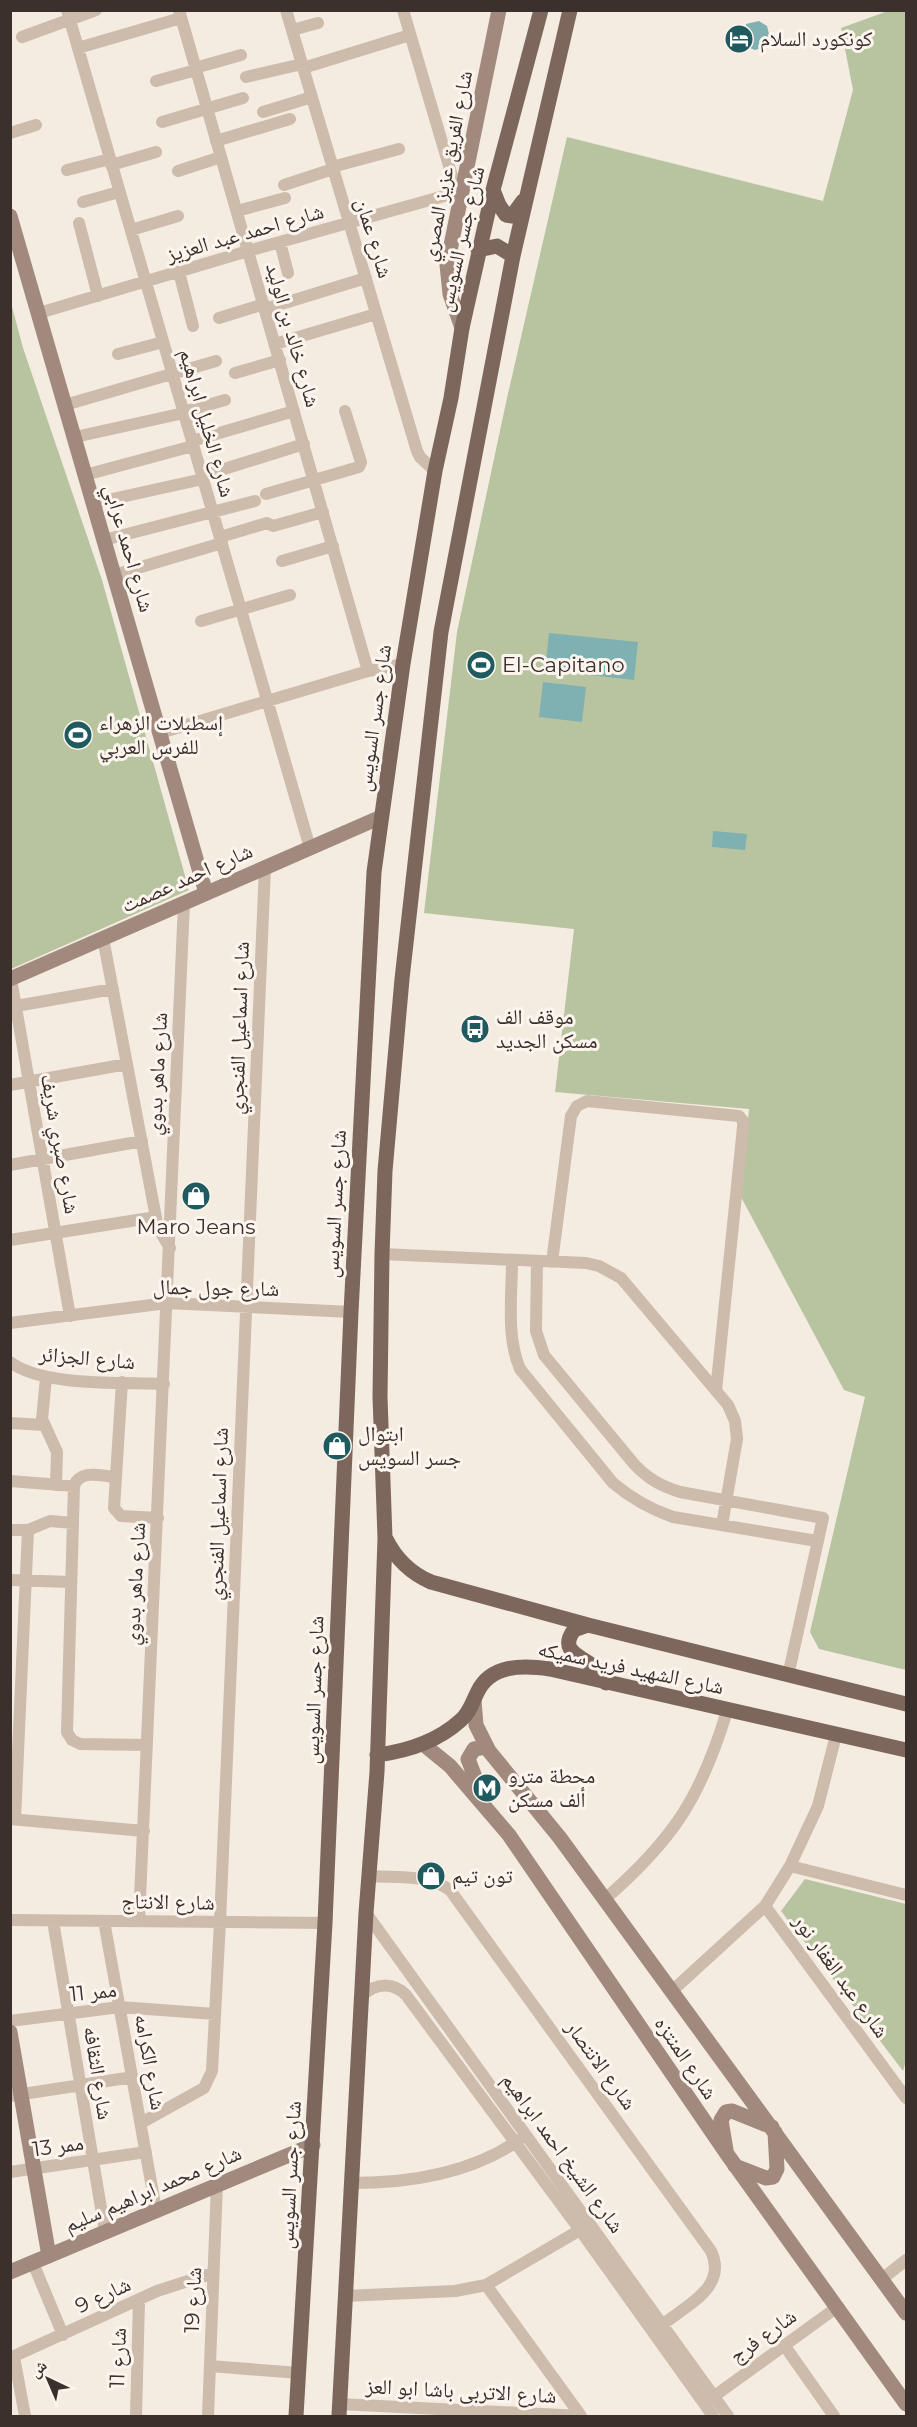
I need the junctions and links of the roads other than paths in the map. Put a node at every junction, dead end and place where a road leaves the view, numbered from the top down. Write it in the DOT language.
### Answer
graph roads {
  1 [pos="96,10"];
  2 [pos="286,10"];
  3 [pos="403,10"];
  4 [pos="500,10"];
  5 [pos="541,10"];
  6 [pos="570,10"];
  7 [pos="180,13"];
  8 [pos="68,16"];
  9 [pos="318,23"];
  10 [pos="292,30"];
  11 [pos="410,35"];
  12 [pos="22,37"];
  13 [pos="78,48"];
  14 [pos="242,55"];
  15 [pos="302,66"];
  16 [pos="195,69"];
  17 [pos="246,77"];
  18 [pos="156,81"];
  19 [pos="312,97"];
  20 [pos="243,98"];
  21 [pos="207,109"];
  22 [pos="263,112"];
  23 [pos="290,119"];
  24 [pos="162,122"];
  25 [pos="36,125"];
  26 [pos="10,133"];
  27 [pos="216,141"];
  28 [pos="399,148"];
  29 [pos="156,152"];
  30 [pos="221,158"];
  31 [pos="111,162"];
  32 [pos="333,168"];
  33 [pos="67,170"];
  34 [pos="178,171"];
  35 [pos="463,189"];
  36 [pos="493,190"];
  37 [pos="119,192"];
  38 [pos="526,197"];
  39 [pos="83,202"];
  40 [pos="237,211"];
  41 [pos="10,216"];
  42 [pos="178,216"];
  43 [pos="79,223"];
  44 [pos="349,223"];
  45 [pos="130,230"];
  46 [pos="280,242"];
  47 [pos="478,250"];
  48 [pos="248,251"];
  49 [pos="513,256"];
  50 [pos="179,272"];
  51 [pos="288,273"];
  52 [pos="366,278"];
  53 [pos="146,283"];
  54 [pos="98,296"];
  55 [pos="264,306"];
  56 [pos="39,314"];
  57 [pos="376,314"];
  58 [pos="219,318"];
  59 [pos="194,326"];
  60 [pos="462,328"];
  61 [pos="163,342"];
  62 [pos="275,344"];
  63 [pos="118,354"];
  64 [pos="280,360"];
  65 [pos="216,361"];
  66 [pos="235,373"];
  67 [pos="172,374"];
  68 [pos="225,400"];
  69 [pos="65,405"];
  70 [pos="294,411"];
  71 [pos="345,411"];
  72 [pos="183,412"];
  73 [pos="75,437"];
  74 [pos="193,444"];
  75 [pos="303,444"];
  76 [pos="435,471"];
  77 [pos="85,474"];
  78 [pos="202,478"];
  79 [pos="314,480"];
  80 [pos="266,494"];
  81 [pos="255,501"];
  82 [pos="94,503"];
  83 [pos="213,512"];
  84 [pos="323,512"];
  85 [pos="104,540"];
  86 [pos="221,540"];
  87 [pos="333,546"];
  88 [pos="282,561"];
  89 [pos="114,575"];
  90 [pos="290,595"];
  91 [pos="241,609"];
  92 [pos="201,621"];
  93 [pos="403,664"];
  94 [pos="368,671"];
  95 [pos="267,701"];
  96 [pos="160,733"];
  97 [pos="381,817"];
  98 [pos="310,848"];
  99 [pos="265,867"];
  100 [pos="206,893"];
  101 [pos="184,903"];
  102 [pos="103,938"];
  103 [pos="11,979"];
  104 [pos="113,988"];
  105 [pos="16,1006"];
  106 [pos="128,1064"];
  107 [pos="29,1081"];
  108 [pos="10,1085"];
  109 [pos="142,1141"];
  110 [pos="43,1159"];
  111 [pos="10,1165"];
  112 [pos="156,1217"];
  113 [pos="56,1233"];
  114 [pos="10,1240"];
  115 [pos="170,1248"];
  116 [pos="382,1254"];
  117 [pos="512,1260"];
  118 [pos="537,1261"];
  119 [pos="552,1262"];
  120 [pos="167,1303"];
  121 [pos="247,1307"];
  122 [pos="351,1312"];
  123 [pos="70,1316"];
  124 [pos="10,1323"];
  125 [pos="10,1362"];
  126 [pos="46,1378"];
  127 [pos="122,1382"];
  128 [pos="164,1384"];
  129 [pos="716,1391"];
  130 [pos="10,1423"];
  131 [pos="44,1425"];
  132 [pos="116,1478"];
  133 [pos="10,1481"];
  134 [pos="56,1485"];
  135 [pos="74,1486"];
  136 [pos="727,1500"];
  137 [pos="158,1518"];
  138 [pos="73,1523"];
  139 [pos="722,1525"];
  140 [pos="10,1530"];
  141 [pos="28,1530"];
  142 [pos="385,1538"];
  143 [pos="817,1541"];
  144 [pos="10,1580"];
  145 [pos="26,1581"];
  146 [pos="71,1582"];
  147 [pos="588,1625"];
  148 [pos="788,1676"];
  149 [pos="606,1683"];
  150 [pos="474,1700"];
  151 [pos="906,1704"];
  152 [pos="727,1711"];
  153 [pos="836,1735"];
  154 [pos="423,1744"];
  155 [pos="147,1745"];
  156 [pos="486,1747"];
  157 [pos="906,1750"];
  158 [pos="377,1755"];
  159 [pos="488,1809"];
  160 [pos="13,1819"];
  161 [pos="144,1831"];
  162 [pos="790,1866"];
  163 [pos="370,1876"];
  164 [pos="906,1895"];
  165 [pos="605,1899"];
  166 [pos="765,1906"];
  167 [pos="366,1913"];
  168 [pos="10,1920"];
  169 [pos="53,1921"];
  170 [pos="104,1921"];
  171 [pos="140,1921"];
  172 [pos="220,1922"];
  173 [pos="325,1923"];
  174 [pos="410,1973"];
  175 [pos="402,1990"];
  176 [pos="673,1990"];
  177 [pos="363,1995"];
  178 [pos="120,2007"];
  179 [pos="68,2014"];
  180 [pos="215,2014"];
  181 [pos="10,2021"];
  182 [pos="10,2032"];
  183 [pos="133,2078"];
  184 [pos="80,2085"];
  185 [pos="16,2095"];
  186 [pos="906,2096"];
  187 [pos="141,2123"];
  188 [pos="774,2129"];
  189 [pos="526,2135"];
  190 [pos="515,2143"];
  191 [pos="313,2145"];
  192 [pos="146,2152"];
  193 [pos="93,2160"];
  194 [pos="731,2160"];
  195 [pos="34,2169"];
  196 [pos="10,2172"];
  197 [pos="352,2183"];
  198 [pos="217,2184"];
  199 [pos="156,2210"];
  200 [pos="580,2230"];
  201 [pos="105,2232"];
  202 [pos="49,2256"];
  203 [pos="906,2260"];
  204 [pos="33,2263"];
  205 [pos="10,2272"];
  206 [pos="213,2273"];
  207 [pos="882,2279"];
  208 [pos="486,2285"];
  209 [pos="345,2296"];
  210 [pos="139,2301"];
  211 [pos="836,2308"];
  212 [pos="906,2313"];
  213 [pos="662,2325"];
  214 [pos="63,2335"];
  215 [pos="784,2345"];
  216 [pos="12,2358"];
  217 [pos="210,2366"];
  218 [pos="299,2373"];
  219 [pos="714,2397"];
  220 [pos="906,2404"];
  221 [pos="339,2410"];
  222 [pos="460,2413"];
  223 [pos="25,2416"];
  224 [pos="136,2416"];
  225 [pos="208,2416"];
  226 [pos="296,2416"];
  227 [pos="581,2416"];
  228 [pos="713,2416"];
  229 [pos="728,2416"];
  230 [pos="834,2416"];
  1 -- 8 [label="street"];
  2 -- 10 [label="street, شارع عمان"];
  3 -- 11 [label="street"];
  4 -- 35 [label="street, شارع الفريق عزيز المصري"];
  5 -- 36 [label="main road, شارع جسر السويس"];
  6 -- 38 [label="main road"];
  7 -- 13 [label="street"];
  7 -- 16 [label="street, شارع خالد بن الوليد"];
  8 -- 12 [label="street"];
  8 -- 13 [label="street, شارع الخليل ابراهيم"];
  9 -- 10 [label="street"];
  10 -- 15 [label="street, شارع عمان"];
  11 -- 15 [label="street"];
  11 -- 35 [label="street"];
  13 -- 31 [label="street, شارع الخليل ابراهيم"];
  14 -- 16 [label="street"];
  15 -- 17 [label="street"];
  15 -- 19 [label="street, شارع عمان"];
  16 -- 18 [label="street"];
  16 -- 21 [label="street, شارع خالد بن الوليد"];
  19 -- 22 [label="street"];
  19 -- 32 [label="street, شارع عمان"];
  20 -- 21 [label="street"];
  21 -- 24 [label="street"];
  21 -- 27 [label="street, شارع خالد بن الوليد"];
  23 -- 27 [label="street"];
  25 -- 26 [label="street"];
  27 -- 30 [label="street, شارع خالد بن الوليد"];
  28 -- 32 [label="street"];
  29 -- 31 [label="street"];
  30 -- 34 [label="street"];
  30 -- 40 [label="street, شارع خالد بن الوليد"];
  31 -- 33 [label="street"];
  31 -- 37 [label="street, شارع الخليل ابراهيم"];
  32 -- 40 [label="street"];
  32 -- 44 [label="street, شارع عمان"];
  35 -- 44 [label="street, شارع احمد عبد العزيز"];
  35 -- 60 [label="street, شارع الفريق عزيز المصري"];
  36 -- 38 [label="main road"];
  36 -- 47 [label="main road, شارع جسر السويس"];
  37 -- 39 [label="street"];
  37 -- 45 [label="street, شارع الخليل ابراهيم"];
  38 -- 49 [label="main road"];
  40 -- 48 [label="street, شارع خالد بن الوليد"];
  41 -- 56 [label="street, شارع احمد عرابي"];
  42 -- 45 [label="street"];
  43 -- 54 [label="street"];
  44 -- 46 [label="street, شارع احمد عبد العزيز"];
  44 -- 52 [label="street, شارع عمان"];
  45 -- 53 [label="street, شارع الخليل ابراهيم"];
  46 -- 48 [label="street, شارع احمد عبد العزيز"];
  46 -- 51 [label="street"];
  47 -- 49 [label="main road"];
  47 -- 60 [label="main road, شارع جسر السويس"];
  48 -- 50 [label="street, شارع احمد عبد العزيز"];
  48 -- 55 [label="street, شارع خالد بن الوليد"];
  49 -- 116 [label="main road"];
  50 -- 53 [label="street, شارع احمد عبد العزيز"];
  50 -- 59 [label="street"];
  52 -- 55 [label="street"];
  52 -- 57 [label="street, شارع عمان"];
  53 -- 54 [label="street, شارع احمد عبد العزيز"];
  53 -- 61 [label="street, شارع الخليل ابراهيم"];
  54 -- 56 [label="street, شارع احمد عبد العزيز"];
  55 -- 58 [label="street"];
  55 -- 62 [label="street, شارع خالد بن الوليد"];
  56 -- 69 [label="street, شارع احمد عرابي"];
  57 -- 62 [label="street"];
  57 -- 76 [label="street, شارع عمان"];
  60 -- 76 [label="main road, شارع جسر السويس"];
  61 -- 63 [label="street"];
  61 -- 67 [label="street, شارع الخليل ابراهيم"];
  62 -- 64 [label="street, شارع خالد بن الوليد"];
  64 -- 66 [label="street"];
  64 -- 70 [label="street, شارع خالد بن الوليد"];
  65 -- 67 [label="street"];
  67 -- 69 [label="street"];
  67 -- 72 [label="street, شارع الخليل ابراهيم"];
  68 -- 72 [label="street"];
  69 -- 73 [label="street, شارع احمد عرابي"];
  70 -- 74 [label="street"];
  70 -- 75 [label="street, شارع خالد بن الوليد"];
  71 -- 79 [label="street"];
  72 -- 73 [label="street"];
  72 -- 74 [label="street, شارع الخليل ابراهيم"];
  73 -- 77 [label="street, شارع احمد عرابي"];
  74 -- 77 [label="street"];
  74 -- 78 [label="street, شارع الخليل ابراهيم"];
  75 -- 78 [label="street"];
  75 -- 79 [label="street, شارع خالد بن الوليد"];
  76 -- 93 [label="main road, شارع جسر السويس"];
  77 -- 82 [label="street, شارع احمد عرابي"];
  78 -- 82 [label="street"];
  78 -- 83 [label="street, شارع الخليل ابراهيم"];
  79 -- 80 [label="street"];
  79 -- 84 [label="street, شارع خالد بن الوليد"];
  81 -- 83 [label="street"];
  82 -- 85 [label="street, شارع احمد عرابي"];
  83 -- 85 [label="street"];
  83 -- 86 [label="street, شارع الخليل ابراهيم"];
  84 -- 86 [label="street"];
  84 -- 87 [label="street, شارع خالد بن الوليد"];
  85 -- 89 [label="street, شارع احمد عرابي"];
  86 -- 89 [label="street"];
  86 -- 91 [label="street, شارع الخليل ابراهيم"];
  87 -- 88 [label="street"];
  87 -- 94 [label="street, شارع خالد بن الوليد"];
  89 -- 96 [label="street, شارع احمد عرابي"];
  90 -- 91 [label="street"];
  91 -- 92 [label="street"];
  91 -- 95 [label="street, شارع الخليل ابراهيم"];
  93 -- 94 [label="street"];
  93 -- 97 [label="main road, شارع جسر السويس"];
  94 -- 95 [label="street"];
  95 -- 96 [label="street"];
  95 -- 98 [label="street, شارع الخليل ابراهيم"];
  96 -- 100 [label="street, شارع احمد عرابي"];
  97 -- 98 [label="street, شارع احمد عصمت"];
  97 -- 122 [label="main road, شارع جسر السويس"];
  98 -- 99 [label="street, شارع احمد عصمت"];
  99 -- 100 [label="street, شارع احمد عصمت"];
  99 -- 121 [label="street, شارع اسماعيل الفنجري"];
  100 -- 101 [label="street, شارع احمد عصمت"];
  101 -- 102 [label="street, شارع احمد عصمت"];
  101 -- 115 [label="street, شارع ماهر بدوي"];
  102 -- 103 [label="street, شارع احمد عصمت"];
  102 -- 104 [label="street, شارع ماهر بدوي"];
  103 -- 105 [label="street, شارع صبري شريف"];
  104 -- 105 [label="street"];
  104 -- 106 [label="street, شارع ماهر بدوي"];
  105 -- 107 [label="street, شارع صبري شريف"];
  106 -- 107 [label="street"];
  106 -- 109 [label="street, شارع ماهر بدوي"];
  107 -- 108 [label="street"];
  107 -- 110 [label="street, شارع صبري شريف"];
  109 -- 110 [label="street"];
  109 -- 112 [label="street, شارع ماهر بدوي"];
  110 -- 111 [label="street"];
  110 -- 113 [label="street, شارع صبري شريف"];
  112 -- 113 [label="street"];
  112 -- 115 [label="street, شارع ماهر بدوي"];
  113 -- 114 [label="street"];
  113 -- 123 [label="street, شارع صبري شريف"];
  115 -- 120 [label="street, شارع ماهر بدوي"];
  116 -- 117 [label="street"];
  116 -- 142 [label="main road"];
  117 -- 118 [label="street"];
  117 -- 139 [label="street"];
  118 -- 119 [label="street"];
  118 -- 136 [label="street"];
  119 -- 129 [label="street"];
  119 -- 129 [label="street"];
  120 -- 121 [label="street, شارع جول جمال"];
  120 -- 123 [label="street, شارع جول جمال"];
  120 -- 128 [label="street, شارع ماهر بدوي"];
  121 -- 122 [label="street, شارع جول جمال"];
  121 -- 172 [label="street, شارع اسماعيل الفنجري"];
  122 -- 173 [label="main road, شارع جسر السويس"];
  123 -- 124 [label="street, شارع جول جمال"];
  125 -- 126 [label="street, شارع الجزائر"];
  126 -- 127 [label="street, شارع الجزائر"];
  126 -- 131 [label="street"];
  127 -- 128 [label="street, شارع الجزائر"];
  127 -- 132 [label="street"];
  128 -- 137 [label="street, شارع ماهر بدوي"];
  129 -- 136 [label="street"];
  130 -- 131 [label="street"];
  131 -- 134 [label="street"];
  132 -- 135 [label="street"];
  132 -- 137 [label="street"];
  133 -- 134 [label="street"];
  134 -- 135 [label="street"];
  135 -- 138 [label="street"];
  136 -- 139 [label="street"];
  136 -- 143 [label="street"];
  137 -- 155 [label="street, شارع ماهر بدوي"];
  138 -- 141 [label="street"];
  138 -- 146 [label="street"];
  139 -- 143 [label="street"];
  140 -- 141 [label="street"];
  141 -- 145 [label="street"];
  142 -- 147 [label="main road, شارع الشهيد فريد سميكه"];
  142 -- 158 [label="main road"];
  143 -- 148 [label="street"];
  144 -- 145 [label="street"];
  145 -- 146 [label="street"];
  145 -- 160 [label="street"];
  146 -- 155 [label="street"];
  147 -- 148 [label="main road, شارع الشهيد فريد سميكه"];
  147 -- 149 [label="main road"];
  148 -- 151 [label="main road, شارع الشهيد فريد سميكه"];
  149 -- 150 [label="main road, شارع الشهيد فريد سميكه"];
  149 -- 152 [label="main road, شارع الشهيد فريد سميكه"];
  150 -- 154 [label="main road, شارع الشهيد فريد سميكه"];
  150 -- 156 [label="street, شارع المنتزه"];
  152 -- 153 [label="main road, شارع الشهيد فريد سميكه"];
  152 -- 165 [label="street"];
  153 -- 157 [label="main road, شارع الشهيد فريد سميكه"];
  153 -- 162 [label="street"];
  154 -- 158 [label="main road, شارع الشهيد فريد سميكه"];
  154 -- 159 [label="street, شارع المنتزه"];
  155 -- 161 [label="street, شارع ماهر بدوي"];
  156 -- 159 [label="street"];
  156 -- 165 [label="street, شارع المنتزه"];
  158 -- 163 [label="main road"];
  159 -- 194 [label="street, شارع المنتزه"];
  160 -- 161 [label="street"];
  161 -- 171 [label="street, شارع ماهر بدوي"];
  162 -- 164 [label="street"];
  162 -- 166 [label="street"];
  163 -- 167 [label="main road"];
  163 -- 213 [label="street, شارع الانتصار"];
  165 -- 176 [label="street, شارع المنتزه"];
  166 -- 176 [label="street"];
  166 -- 186 [label="street, شارع عبد الغفار نور"];
  167 -- 174 [label="street, شارع الشيخ احمد ابراهيم"];
  167 -- 177 [label="main road"];
  168 -- 169 [label="street, شارع الانتاج"];
  169 -- 170 [label="street, شارع الانتاج"];
  169 -- 179 [label="street, شارع الثقافه"];
  170 -- 171 [label="street, شارع الانتاج"];
  170 -- 178 [label="street, شارع الكرامه"];
  171 -- 172 [label="street, شارع الانتاج"];
  172 -- 173 [label="street, شارع الانتاج"];
  172 -- 180 [label="street, شارع اسماعيل الفنجري"];
  173 -- 191 [label="main road, شارع جسر السويس"];
  174 -- 175 [label="street"];
  174 -- 189 [label="street, شارع الشيخ احمد ابراهيم"];
  175 -- 177 [label="street"];
  175 -- 190 [label="street, شارع الشيخ احمد ابراهيم"];
  176 -- 188 [label="street, شارع المنتزه"];
  177 -- 197 [label="main road"];
  178 -- 179 [label="street, ممر 11"];
  178 -- 180 [label="street, ممر 11"];
  178 -- 183 [label="street, شارع الكرامه"];
  179 -- 181 [label="street, ممر 11"];
  179 -- 184 [label="street, شارع الثقافه"];
  180 -- 187 [label="street, شارع اسماعيل الفنجري"];
  182 -- 185 [label="street"];
  183 -- 184 [label="street"];
  183 -- 187 [label="street, شارع الكرامه"];
  184 -- 185 [label="street"];
  184 -- 193 [label="street, شارع الثقافه"];
  185 -- 195 [label="street"];
  187 -- 192 [label="street, شارع الكرامه"];
  188 -- 194 [label="street"];
  188 -- 194 [label="street"];
  188 -- 207 [label="street, شارع المنتزه"];
  189 -- 190 [label="street"];
  189 -- 213 [label="street, شارع الشيخ احمد ابراهيم"];
  190 -- 197 [label="street"];
  190 -- 200 [label="street, شارع الشيخ احمد ابراهيم"];
  191 -- 198 [label="street, شارع محمد ابراهيم سليم"];
  191 -- 218 [label="main road, شارع جسر السويس"];
  192 -- 193 [label="street, ممر 13"];
  192 -- 199 [label="street, شارع الكرامه"];
  193 -- 195 [label="street, ممر 13"];
  193 -- 201 [label="street, شارع الثقافه"];
  194 -- 211 [label="street, شارع المنتزه"];
  195 -- 196 [label="street, ممر 13"];
  195 -- 202 [label="street"];
  197 -- 209 [label="main road"];
  198 -- 199 [label="street, شارع محمد ابراهيم سليم"];
  198 -- 206 [label="street, شارع 19"];
  199 -- 201 [label="street, شارع محمد ابراهيم سليم"];
  200 -- 208 [label="street"];
  200 -- 228 [label="street, شارع الشيخ احمد ابراهيم"];
  201 -- 202 [label="street, شارع محمد ابراهيم سليم"];
  202 -- 204 [label="street, شارع محمد ابراهيم سليم"];
  203 -- 207 [label="street"];
  204 -- 205 [label="street, شارع محمد ابراهيم سليم"];
  204 -- 214 [label="street"];
  206 -- 210 [label="street, شارع 9"];
  206 -- 217 [label="street, شارع 19"];
  207 -- 212 [label="street, شارع المنتزه"];
  208 -- 209 [label="street"];
  208 -- 227 [label="street"];
  209 -- 221 [label="main road"];
  210 -- 214 [label="street, شارع 9"];
  210 -- 224 [label="street, شارع 11"];
  211 -- 215 [label="street, شارع فرج"];
  211 -- 220 [label="street, شارع المنتزه"];
  213 -- 219 [label="street, شارع الشيخ احمد ابراهيم"];
  214 -- 216 [label="street, شارع 9"];
  215 -- 219 [label="street, شارع فرج"];
  215 -- 230 [label="street"];
  216 -- 223 [label="street"];
  217 -- 218 [label="street"];
  217 -- 225 [label="street, شارع 19"];
  218 -- 226 [label="main road, شارع جسر السويس"];
  219 -- 229 [label="street, شارع الشيخ احمد ابراهيم"];
  221 -- 222 [label="street, شارع الاتربى باشا ابو العز"];
  222 -- 227 [label="street, شارع الاتربى باشا ابو العز"];
}
